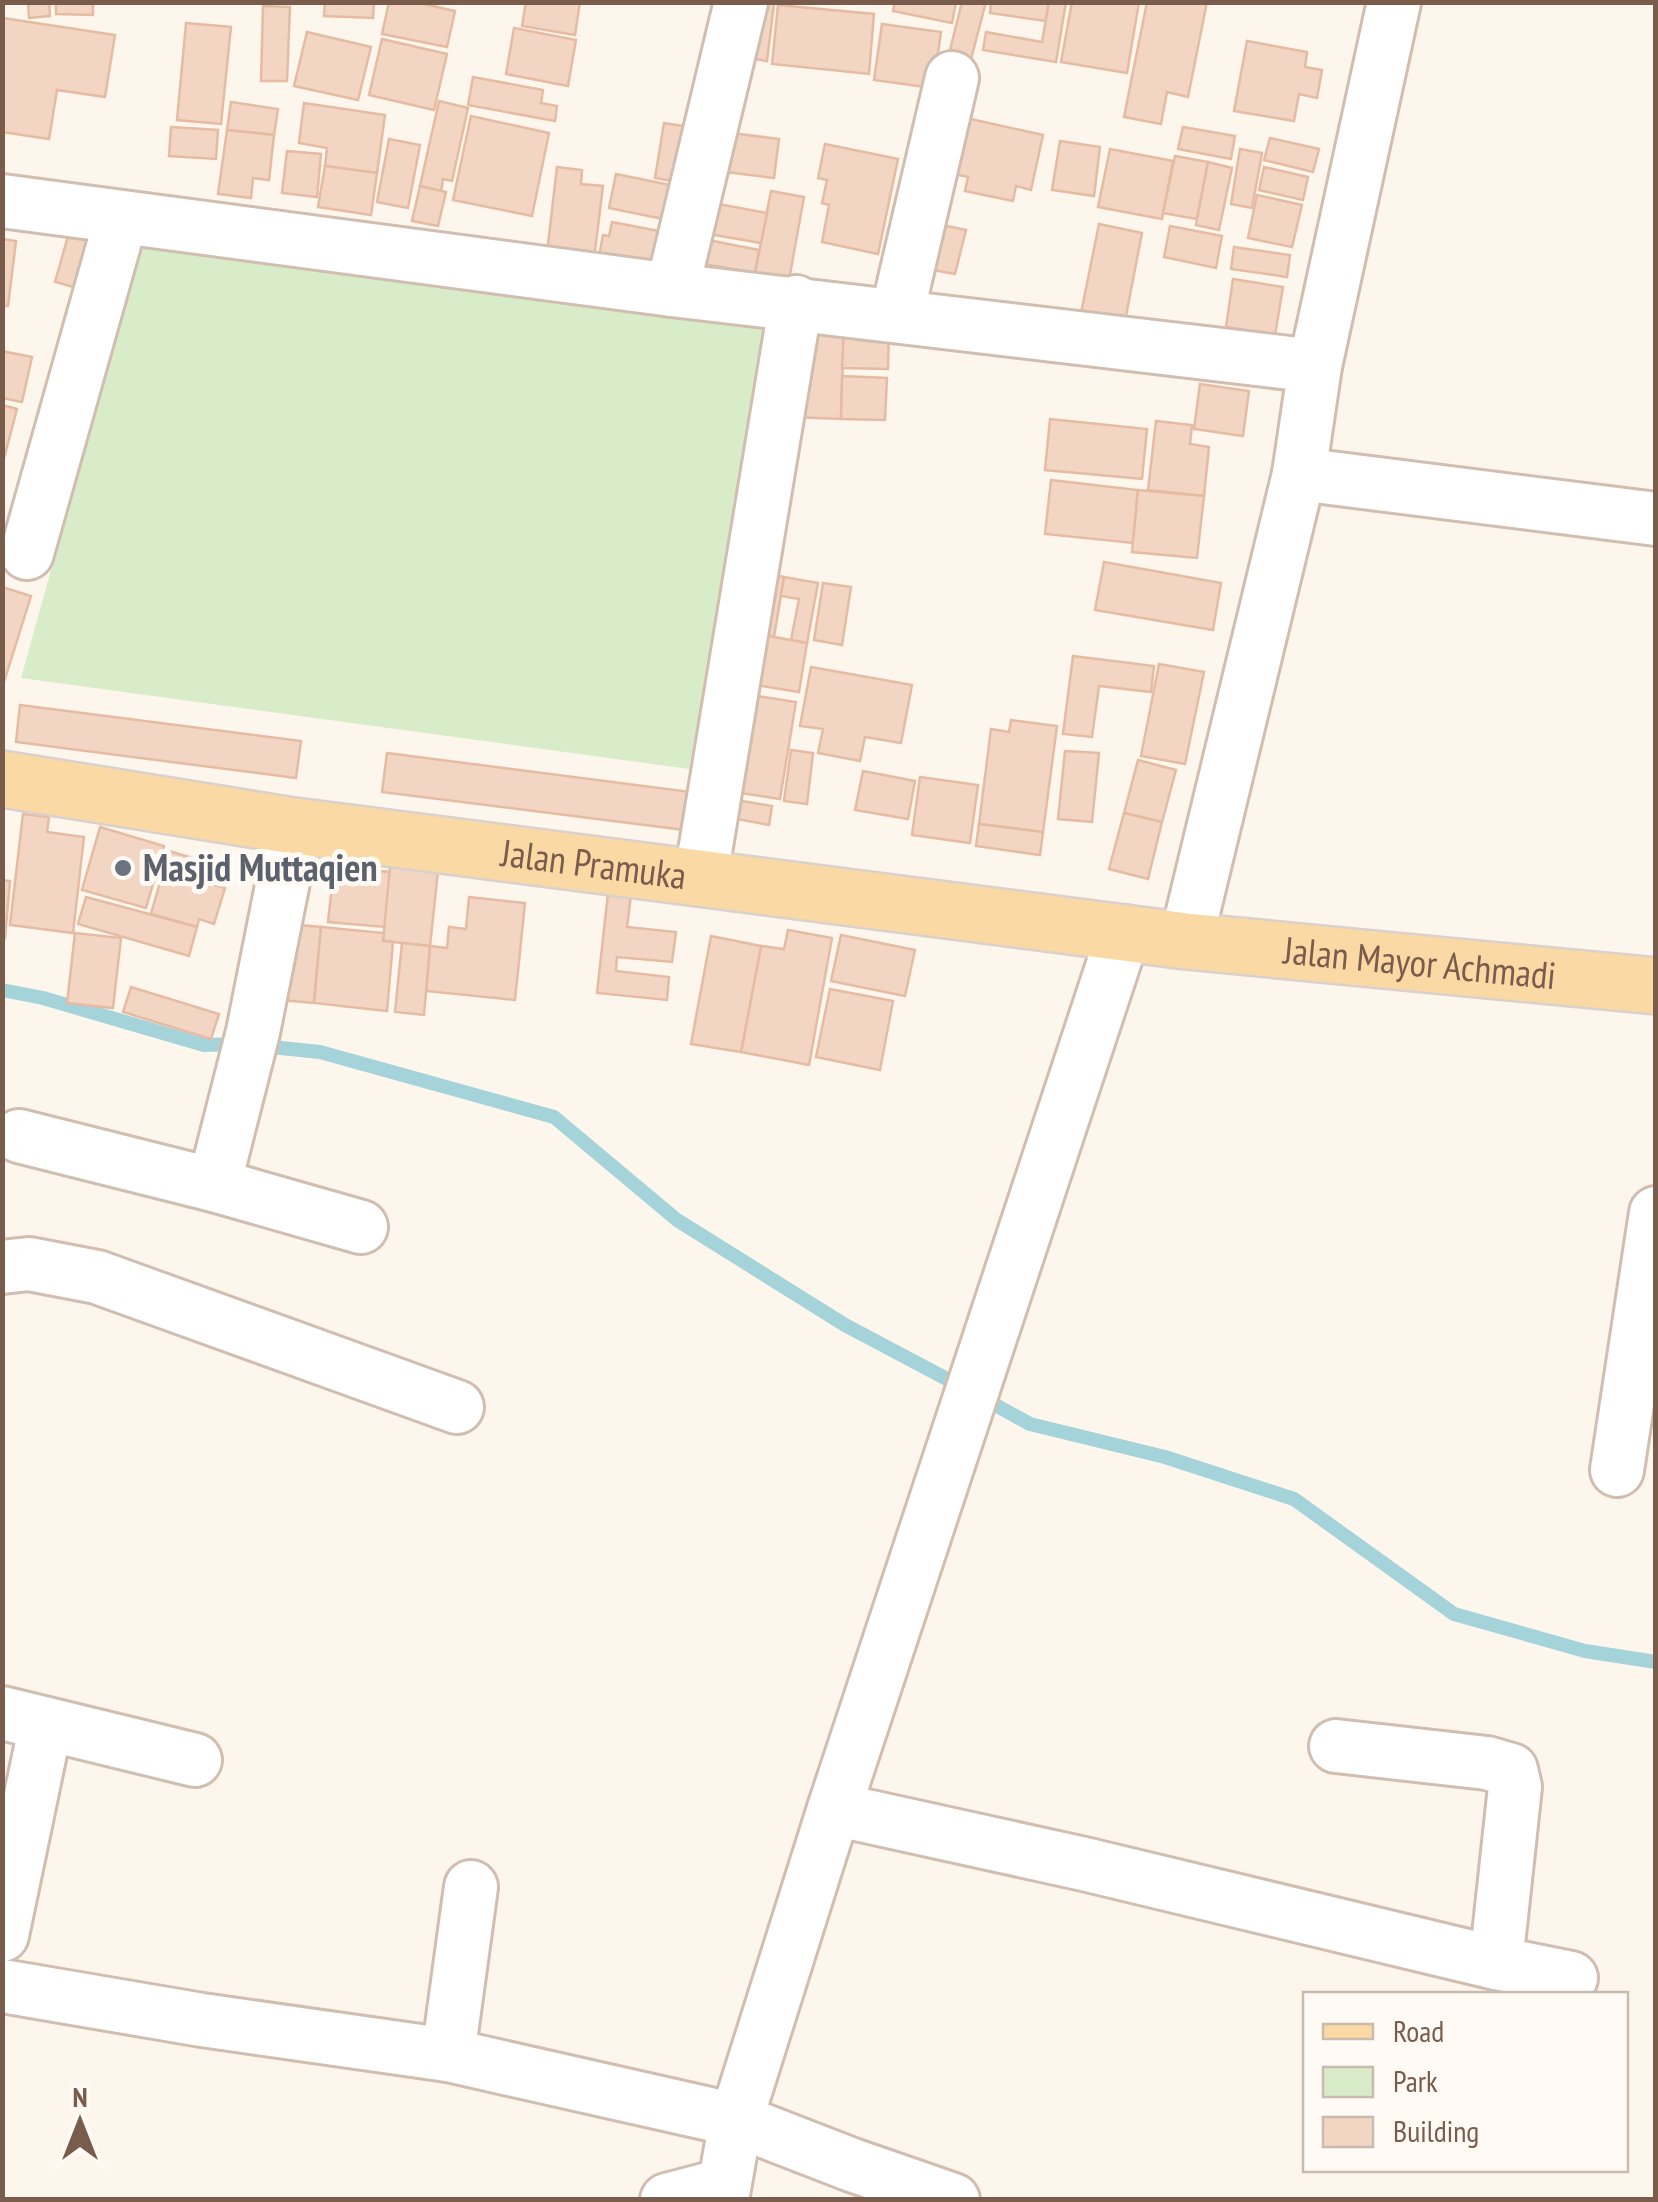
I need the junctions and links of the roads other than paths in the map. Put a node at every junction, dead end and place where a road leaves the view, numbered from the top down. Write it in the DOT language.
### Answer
graph roads {
  1 [pos="741,2"];
  2 [pos="1394,2"];
  3 [pos="952,78"];
  4 [pos="2,201"];
  5 [pos="121,219"];
  6 [pos="672,290"];
  7 [pos="796,302"];
  8 [pos="897,314"];
  9 [pos="1315,366"];
  10 [pos="1299,474"];
  11 [pos="1656,519"];
  12 [pos="26,553"];
  13 [pos="2,779"];
  14 [pos="294,826"];
  15 [pos="701,876"];
  16 [pos="1124,932"];
  17 [pos="1186,940"];
  18 [pos="1656,986"];
  19 [pos="18,1136"];
  20 [pos="214,1184"];
  21 [pos="1656,1213"];
  22 [pos="361,1227"];
  23 [pos="2,1267"];
  24 [pos="457,1408"];
  25 [pos="1616,1470"];
  26 [pos="24,1718"];
  27 [pos="1336,1746"];
  28 [pos="195,1760"];
  29 [pos="834,1808"];
  30 [pos="471,1887"];
  31 [pos="2,1936"];
  32 [pos="1496,1964"];
  33 [pos="1572,1978"];
  34 [pos="2,1986"];
  35 [pos="448,2055"];
  36 [pos="736,2120"];
  37 [pos="723,2192"];
  38 [pos="668,2200"];
  39 [pos="953,2200"];
  1 -- 6 [label="street"];
  2 -- 9 [label="street"];
  3 -- 8 [label="street"];
  4 -- 5 [label="street"];
  5 -- 6 [label="street"];
  5 -- 12 [label="street"];
  6 -- 7 [label="street"];
  7 -- 8 [label="street"];
  7 -- 15 [label="street"];
  8 -- 9 [label="street"];
  9 -- 10 [label="street"];
  10 -- 11 [label="street"];
  10 -- 17 [label="street"];
  13 -- 14 [label="main road, Jalan Pramuka"];
  14 -- 15 [label="main road, Jalan Pramuka"];
  14 -- 20 [label="street"];
  15 -- 16 [label="main road, Jalan Pramuka"];
  16 -- 17 [label="main road, Jalan Pramuka"];
  16 -- 29 [label="street"];
  17 -- 18 [label="main road, Jalan Mayor Achmadi"];
  19 -- 20 [label="street"];
  20 -- 22 [label="street"];
  21 -- 25 [label="street"];
  23 -- 24 [label="street"];
  26 -- 28 [label="street"];
  26 -- 31 [label="street"];
  27 -- 32 [label="street"];
  29 -- 32 [label="street"];
  29 -- 36 [label="street"];
  30 -- 35 [label="street"];
  32 -- 33 [label="street"];
  34 -- 35 [label="street"];
  35 -- 36 [label="street"];
  36 -- 37 [label="street"];
  36 -- 39 [label="street"];
  37 -- 38 [label="street"];
}
